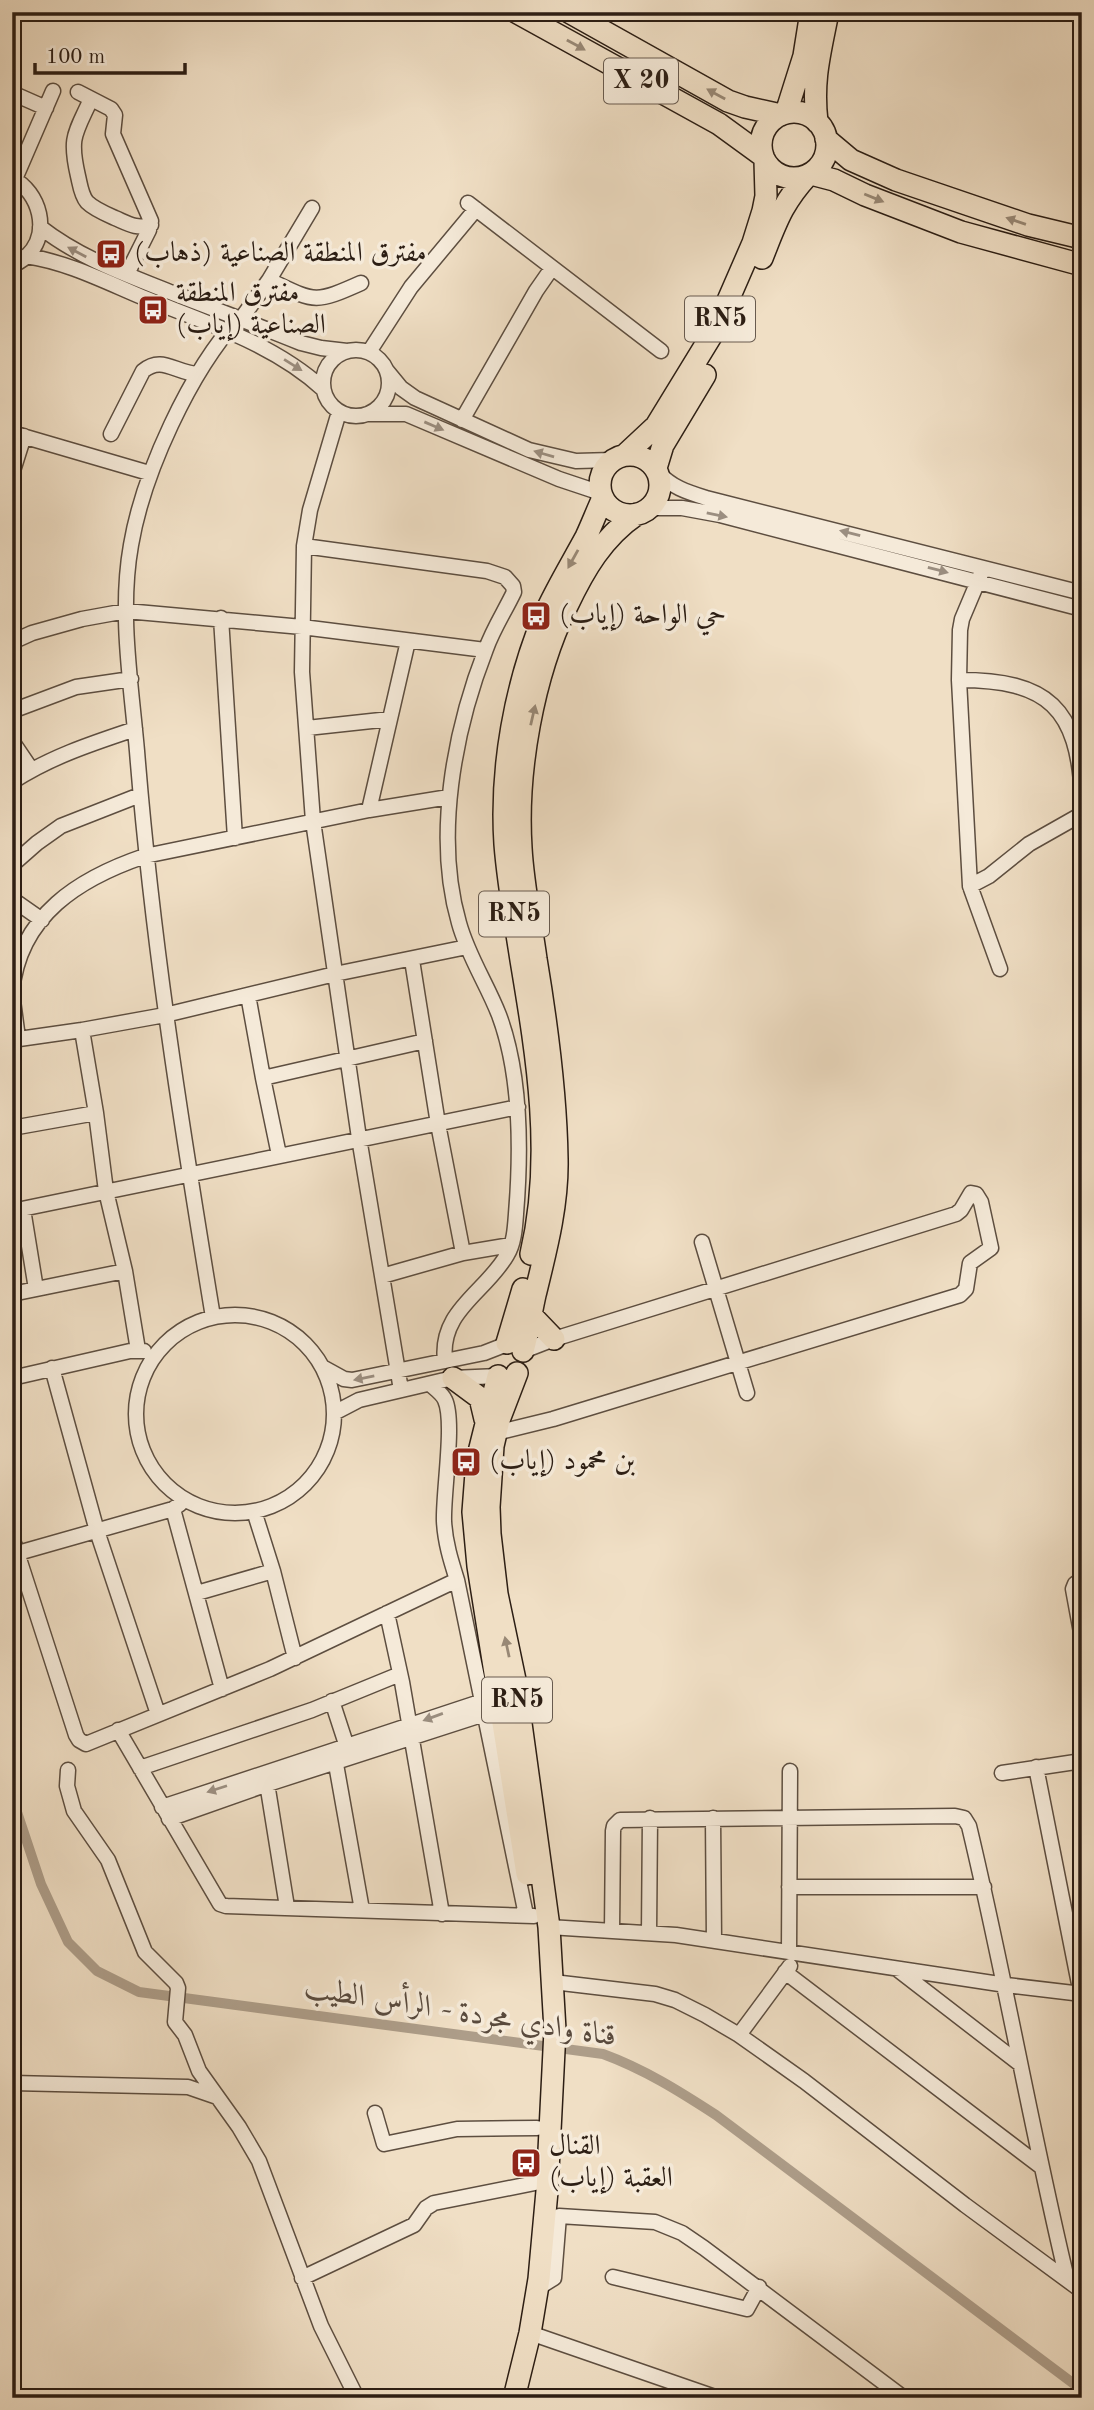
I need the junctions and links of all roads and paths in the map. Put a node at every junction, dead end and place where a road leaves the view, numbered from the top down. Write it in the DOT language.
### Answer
graph roads {
  1 [pos="516,12"];
  2 [pos="569,12"];
  3 [pos="811,12"];
  4 [pos="828,12"];
  5 [pos="54,91"];
  6 [pos="12,93"];
  7 [pos="46,108"];
  8 [pos="783,114"];
  9 [pos="822,131"];
  10 [pos="764,158"];
  11 [pos="809,174"];
  12 [pos="14,179"];
  13 [pos="312,208"];
  14 [pos="151,225"];
  15 [pos="40,228"];
  16 [pos="1082,238"];
  17 [pos="26,257"];
  18 [pos="12,265"];
  19 [pos="1082,265"];
  20 [pos="552,268"];
  21 [pos="127,274"];
  22 [pos="269,280"];
  23 [pos="361,283"];
  24 [pos="240,318"];
  25 [pos="227,332"];
  26 [pos="347,351"];
  27 [pos="661,351"];
  28 [pos="369,352"];
  29 [pos="387,371"];
  30 [pos="198,374"];
  31 [pos="323,389"];
  32 [pos="339,412"];
  33 [pos="368,414"];
  34 [pos="462,420"];
  35 [pos="111,434"];
  36 [pos="18,435"];
  37 [pos="619,457"];
  38 [pos="13,470"];
  39 [pos="657,470"];
  40 [pos="149,473"];
  41 [pos="602,496"];
  42 [pos="643,511"];
  43 [pos="303,547"];
  44 [pos="984,567"];
  45 [pos="978,581"];
  46 [pos="1082,593"];
  47 [pos="1082,609"];
  48 [pos="126,611"];
  49 [pos="221,618"];
  50 [pos="302,627"];
  51 [pos="408,641"];
  52 [pos="12,642"];
  53 [pos="485,650"];
  54 [pos="131,679"];
  55 [pos="959,680"];
  56 [pos="12,710"];
  57 [pos="390,719"];
  58 [pos="307,728"];
  59 [pos="135,729"];
  60 [pos="12,741"];
  61 [pos="31,769"];
  62 [pos="12,782"];
  63 [pos="140,795"];
  64 [pos="449,797"];
  65 [pos="1082,797"];
  66 [pos="369,810"];
  67 [pos="1082,814"];
  68 [pos="313,821"];
  69 [pos="235,838"];
  70 [pos="145,856"];
  71 [pos="12,865"];
  72 [pos="971,886"];
  73 [pos="12,900"];
  74 [pos="42,920"];
  75 [pos="467,947"];
  76 [pos="412,960"];
  77 [pos="1000,969"];
  78 [pos="335,974"];
  79 [pos="12,992"];
  80 [pos="248,995"];
  81 [pos="164,1015"];
  82 [pos="82,1030"];
  83 [pos="15,1039"];
  84 [pos="425,1041"];
  85 [pos="348,1059"];
  86 [pos="263,1078"];
  87 [pos="517,1107"];
  88 [pos="96,1113"];
  89 [pos="438,1124"];
  90 [pos="12,1128"];
  91 [pos="359,1138"];
  92 [pos="279,1155"];
  93 [pos="189,1173"];
  94 [pos="106,1191"];
  95 [pos="18,1210"];
  96 [pos="702,1242"];
  97 [pos="511,1245"];
  98 [pos="463,1252"];
  99 [pos="125,1271"];
  100 [pos="382,1276"];
  101 [pos="716,1288"];
  102 [pos="36,1289"];
  103 [pos="12,1294"];
  104 [pos="531,1315"];
  105 [pos="213,1317"];
  106 [pos="554,1339"];
  107 [pos="511,1347"];
  108 [pos="138,1350"];
  109 [pos="155,1355"];
  110 [pos="738,1363"];
  111 [pos="52,1368"];
  112 [pos="324,1368"];
  113 [pos="449,1369"];
  114 [pos="398,1371"];
  115 [pos="507,1375"];
  116 [pos="12,1378"];
  117 [pos="430,1384"];
  118 [pos="401,1390"];
  119 [pos="747,1393"];
  120 [pos="336,1412"];
  121 [pos="491,1426"];
  122 [pos="179,1505"];
  123 [pos="254,1511"];
  124 [pos="97,1531"];
  125 [pos="12,1538"];
  126 [pos="18,1553"];
  127 [pos="273,1571"];
  128 [pos="1082,1579"];
  129 [pos="457,1580"];
  130 [pos="197,1593"];
  131 [pos="387,1613"];
  132 [pos="1082,1639"];
  133 [pos="295,1658"];
  134 [pos="400,1674"];
  135 [pos="222,1689"];
  136 [pos="332,1701"];
  137 [pos="492,1704"];
  138 [pos="158,1714"];
  139 [pos="118,1730"];
  140 [pos="410,1732"];
  141 [pos="339,1754"];
  142 [pos="1082,1761"];
  143 [pos="1036,1767"];
  144 [pos="140,1768"];
  145 [pos="68,1770"];
  146 [pos="790,1771"];
  147 [pos="1002,1773"];
  148 [pos="266,1779"];
  149 [pos="166,1813"];
  150 [pos="650,1818"];
  151 [pos="713,1818"];
  152 [pos="789,1819"];
  153 [pos="789,1886"];
  154 [pos="984,1887"];
  155 [pos="287,1907"];
  156 [pos="362,1910"];
  157 [pos="442,1914"];
  158 [pos="536,1919"];
  159 [pos="612,1930"];
  160 [pos="649,1933"];
  161 [pos="714,1941"];
  162 [pos="794,1953"];
  163 [pos="895,1968"];
  164 [pos="785,1972"];
  165 [pos="553,1982"];
  166 [pos="1006,1985"];
  167 [pos="1081,1996"];
  168 [pos="548,2030"];
  169 [pos="739,2035"];
  170 [pos="1020,2064"];
  171 [pos="546,2077"];
  172 [pos="12,2083"];
  173 [pos="218,2097"];
  174 [pos="375,2113"];
  175 [pos="537,2128"];
  176 [pos="1040,2166"];
  177 [pos="535,2183"];
  178 [pos="612,2277"];
  179 [pos="302,2278"];
  180 [pos="1067,2279"];
  181 [pos="759,2287"];
  182 [pos="538,2288"];
  183 [pos="1082,2291"];
  184 [pos="530,2333"];
  185 [pos="357,2398"];
  186 [pos="502,2398"];
  187 [pos="514,2398"];
  188 [pos="718,2398"];
  189 [pos="905,2398"];
  1 -- 10 [label="highway, X 20, one-way"];
  8 -- 2 [label="highway, X 20, one-way"];
  3 -- 8 [label="highway, RN5"];
  4 -- 9 [label="highway, RN5"];
  5 -- 7 [label="street"];
  6 -- 7 [label="street"];
  7 -- 12 [label="street"];
  8 -- 9 [label="highway"];
  8 -- 10 [label="highway, RN5"];
  9 -- 11 [label="highway, RN5"];
  16 -- 9 [label="highway, one-way"];
  10 -- 11 [label="highway"];
  10 -- 37 [label="highway, RN5"];
  11 -- 19 [label="highway, one-way"];
  11 -- 39 [label="highway, RN5"];
  12 -- 15 [label="street"];
  13 -- 22 [label="street"];
  14 -- 14 [label="street"];
  14 -- 21 [label="street"];
  15 -- 17 [label="street"];
  21 -- 15 [label="street, one-way"];
  17 -- 18 [label="street"];
  17 -- 25 [label="street"];
  20 -- 27 [label="street"];
  20 -- 28 [label="street"];
  20 -- 34 [label="street"];
  21 -- 24 [label="street"];
  22 -- 23 [label="street"];
  22 -- 24 [label="street"];
  24 -- 25 [label="street"];
  24 -- 26 [label="street"];
  25 -- 30 [label="street"];
  25 -- 31 [label="street, one-way"];
  26 -- 28 [label="street"];
  26 -- 31 [label="street"];
  28 -- 29 [label="street"];
  29 -- 33 [label="street"];
  29 -- 34 [label="street"];
  30 -- 35 [label="street"];
  30 -- 40 [label="street"];
  31 -- 32 [label="street"];
  32 -- 33 [label="street"];
  32 -- 43 [label="street"];
  33 -- 41 [label="street, one-way"];
  37 -- 34 [label="street, one-way"];
  36 -- 38 [label="street"];
  36 -- 40 [label="street"];
  37 -- 39 [label="highway"];
  37 -- 41 [label="highway, RN5"];
  39 -- 42 [label="highway, RN5"];
  44 -- 39 [label="street, one-way"];
  40 -- 48 [label="street"];
  41 -- 42 [label="highway"];
  41 -- 107 [label="highway, RN5, one-way"];
  42 -- 45 [label="street, one-way"];
  104 -- 42 [label="highway, RN5, one-way"];
  43 -- 50 [label="street"];
  43 -- 53 [label="street"];
  44 -- 45 [label="street"];
  44 -- 46 [label="street"];
  45 -- 47 [label="street"];
  45 -- 55 [label="street"];
  48 -- 49 [label="street"];
  48 -- 52 [label="street"];
  48 -- 54 [label="street"];
  49 -- 50 [label="street"];
  49 -- 69 [label="street"];
  50 -- 51 [label="street"];
  50 -- 58 [label="street"];
  51 -- 53 [label="street"];
  51 -- 57 [label="street"];
  53 -- 64 [label="street"];
  54 -- 56 [label="street"];
  54 -- 59 [label="street"];
  55 -- 65 [label="street"];
  55 -- 72 [label="street"];
  57 -- 58 [label="street"];
  57 -- 66 [label="street"];
  58 -- 68 [label="street"];
  59 -- 61 [label="street"];
  59 -- 63 [label="street"];
  60 -- 61 [label="street"];
  61 -- 62 [label="street"];
  63 -- 70 [label="street"];
  63 -- 71 [label="street"];
  64 -- 66 [label="street"];
  64 -- 75 [label="street"];
  66 -- 68 [label="street"];
  67 -- 72 [label="street"];
  68 -- 69 [label="street"];
  68 -- 78 [label="street"];
  69 -- 70 [label="street"];
  70 -- 74 [label="street"];
  70 -- 81 [label="street"];
  72 -- 77 [label="street"];
  73 -- 74 [label="street"];
  74 -- 79 [label="street"];
  75 -- 76 [label="street"];
  75 -- 87 [label="street"];
  76 -- 78 [label="street"];
  76 -- 84 [label="street"];
  78 -- 80 [label="street"];
  78 -- 85 [label="street"];
  79 -- 83 [label="street"];
  80 -- 81 [label="street"];
  80 -- 86 [label="street"];
  81 -- 82 [label="street"];
  81 -- 93 [label="street"];
  82 -- 83 [label="street"];
  82 -- 88 [label="street"];
  84 -- 85 [label="street"];
  84 -- 89 [label="street"];
  85 -- 86 [label="street"];
  85 -- 91 [label="street"];
  86 -- 92 [label="street"];
  87 -- 89 [label="street"];
  87 -- 97 [label="street"];
  88 -- 90 [label="street"];
  88 -- 94 [label="street"];
  89 -- 91 [label="street"];
  89 -- 98 [label="street"];
  91 -- 92 [label="street"];
  91 -- 100 [label="street"];
  92 -- 93 [label="street"];
  93 -- 94 [label="street"];
  93 -- 105 [label="street"];
  94 -- 95 [label="street"];
  94 -- 99 [label="street"];
  95 -- 102 [label="street"];
  96 -- 101 [label="street"];
  97 -- 98 [label="street"];
  97 -- 113 [label="street"];
  98 -- 100 [label="street"];
  99 -- 102 [label="street"];
  99 -- 108 [label="street"];
  100 -- 114 [label="street"];
  101 -- 106 [label="street"];
  101 -- 110 [label="street"];
  101 -- 110 [label="street"];
  102 -- 103 [label="street"];
  104 -- 106 [label="highway"];
  104 -- 107 [label="highway, RN5"];
  105 -- 109 [label="street"];
  105 -- 112 [label="street"];
  106 -- 107 [label="street"];
  107 -- 113 [label="street"];
  107 -- 115 [label="highway, RN5"];
  108 -- 109 [label="street"];
  108 -- 111 [label="street"];
  109 -- 122 [label="street"];
  110 -- 119 [label="street"];
  110 -- 121 [label="street"];
  111 -- 116 [label="street"];
  111 -- 124 [label="street"];
  114 -- 112 [label="street, one-way"];
  112 -- 120 [label="street"];
  113 -- 114 [label="street"];
  113 -- 115 [label="street"];
  113 -- 117 [label="street"];
  113 -- 121 [label="highway"];
  114 -- 118 [label="street"];
  115 -- 121 [label="highway, RN5"];
  117 -- 118 [label="street"];
  117 -- 129 [label="street"];
  118 -- 120 [label="street"];
  120 -- 123 [label="street"];
  121 -- 137 [label="highway, RN5"];
  158 -- 121 [label="highway, RN5, one-way"];
  122 -- 123 [label="street"];
  122 -- 124 [label="street"];
  122 -- 130 [label="street"];
  123 -- 127 [label="street"];
  124 -- 126 [label="street"];
  124 -- 138 [label="street"];
  125 -- 126 [label="street"];
  126 -- 139 [label="street"];
  127 -- 130 [label="street"];
  127 -- 133 [label="street"];
  128 -- 132 [label="street"];
  129 -- 131 [label="street"];
  129 -- 137 [label="street"];
  130 -- 135 [label="street"];
  131 -- 133 [label="street"];
  131 -- 134 [label="street"];
  133 -- 135 [label="street"];
  134 -- 136 [label="street"];
  134 -- 140 [label="street"];
  135 -- 138 [label="street"];
  136 -- 141 [label="street"];
  136 -- 144 [label="street"];
  137 -- 140 [label="street"];
  137 -- 158 [label="highway, RN5"];
  138 -- 139 [label="street"];
  139 -- 144 [label="street"];
  140 -- 141 [label="street"];
  140 -- 157 [label="street"];
  141 -- 148 [label="street"];
  141 -- 156 [label="street"];
  142 -- 143 [label="street"];
  143 -- 147 [label="street"];
  143 -- 167 [label="street"];
  144 -- 149 [label="street"];
  145 -- 173 [label="street"];
  146 -- 152 [label="street"];
  148 -- 149 [label="street"];
  148 -- 155 [label="street"];
  149 -- 155 [label="street"];
  150 -- 151 [label="street"];
  150 -- 159 [label="street"];
  150 -- 160 [label="street"];
  151 -- 152 [label="street"];
  151 -- 161 [label="street"];
  152 -- 153 [label="street"];
  152 -- 154 [label="street"];
  153 -- 154 [label="street"];
  153 -- 162 [label="street"];
  154 -- 166 [label="street"];
  155 -- 156 [label="street"];
  156 -- 157 [label="street"];
  157 -- 158 [label="street"];
  158 -- 159 [label="street"];
  158 -- 165 [label="highway, RN5"];
  158 -- 168 [label="highway, RN5"];
  159 -- 160 [label="street"];
  160 -- 161 [label="street"];
  161 -- 162 [label="street"];
  162 -- 163 [label="street"];
  162 -- 164 [label="street"];
  163 -- 166 [label="street"];
  163 -- 170 [label="street"];
  164 -- 169 [label="street"];
  164 -- 176 [label="street"];
  165 -- 168 [label="highway, RN5"];
  165 -- 169 [label="street"];
  166 -- 167 [label="street"];
  166 -- 170 [label="street"];
  168 -- 171 [label="highway, RN5"];
  169 -- 180 [label="street"];
  170 -- 176 [label="street"];
  171 -- 175 [label="highway, RN5"];
  171 -- 182 [label="highway, RN5"];
  172 -- 173 [label="street"];
  173 -- 179 [label="street"];
  174 -- 175 [label="street"];
  175 -- 177 [label="highway, RN5"];
  176 -- 180 [label="street"];
  177 -- 179 [label="street"];
  177 -- 186 [label="highway, RN5"];
  178 -- 181 [label="street"];
  179 -- 185 [label="street"];
  180 -- 183 [label="street"];
  181 -- 182 [label="street"];
  181 -- 189 [label="street"];
  182 -- 184 [label="highway, RN5"];
  184 -- 187 [label="highway, RN5"];
  184 -- 188 [label="street"];
}
